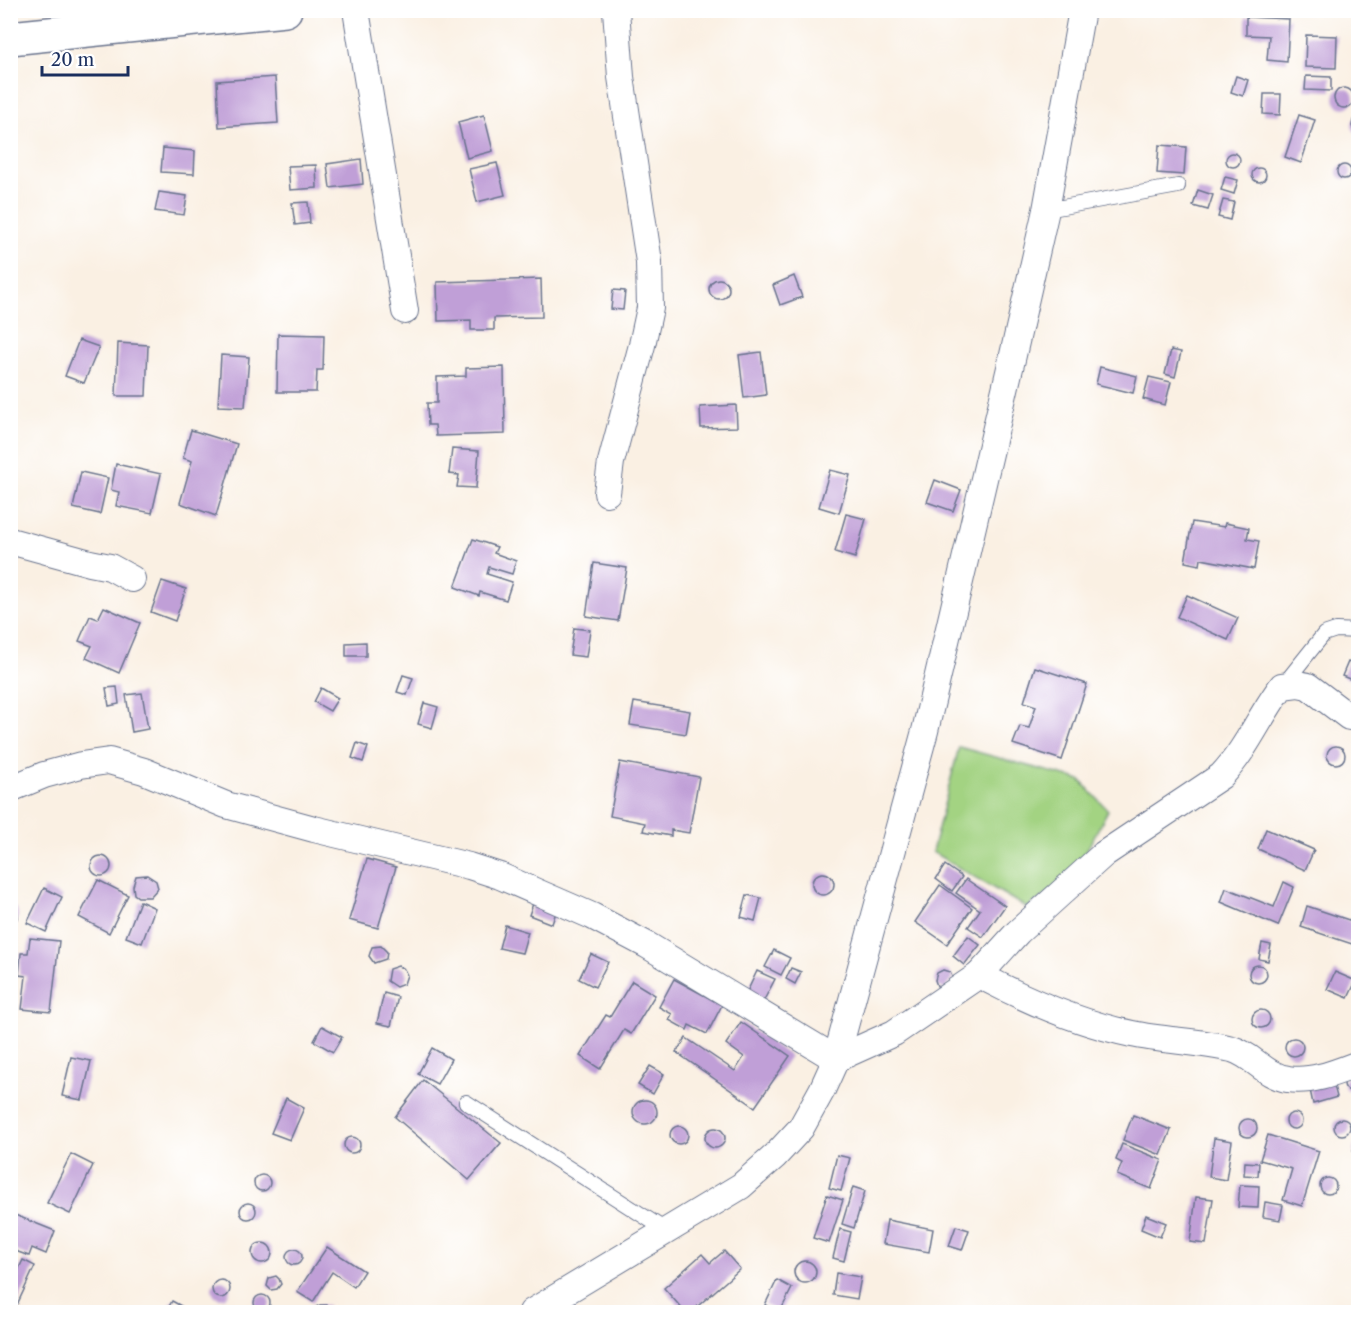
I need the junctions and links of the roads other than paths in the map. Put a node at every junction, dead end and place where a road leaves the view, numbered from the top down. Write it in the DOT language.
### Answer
graph roads {
  1 [pos="285,10"];
  2 [pos="356,10"];
  3 [pos="616,10"];
  4 [pos="1082,10"];
  5 [pos="10,38"];
  6 [pos="1178,186"];
  7 [pos="1046,210"];
  8 [pos="405,311"];
  9 [pos="608,493"];
  10 [pos="10,541"];
  11 [pos="132,579"];
  12 [pos="1359,631"];
  13 [pos="1282,686"];
  14 [pos="1348,717"];
  15 [pos="10,789"];
  16 [pos="979,975"];
  17 [pos="836,1059"];
  18 [pos="1359,1064"];
  19 [pos="466,1102"];
  20 [pos="667,1231"];
  21 [pos="532,1312"];
  1 -- 5 [label="street"];
  2 -- 8 [label="street"];
  3 -- 9 [label="street"];
  4 -- 7 [label="street"];
  6 -- 7 [label="lane"];
  7 -- 17 [label="street"];
  10 -- 11 [label="street"];
  12 -- 13 [label="lane"];
  13 -- 14 [label="street"];
  13 -- 16 [label="street"];
  15 -- 17 [label="street"];
  16 -- 17 [label="street"];
  16 -- 18 [label="street"];
  17 -- 20 [label="street"];
  19 -- 20 [label="lane"];
  20 -- 21 [label="street"];
}
